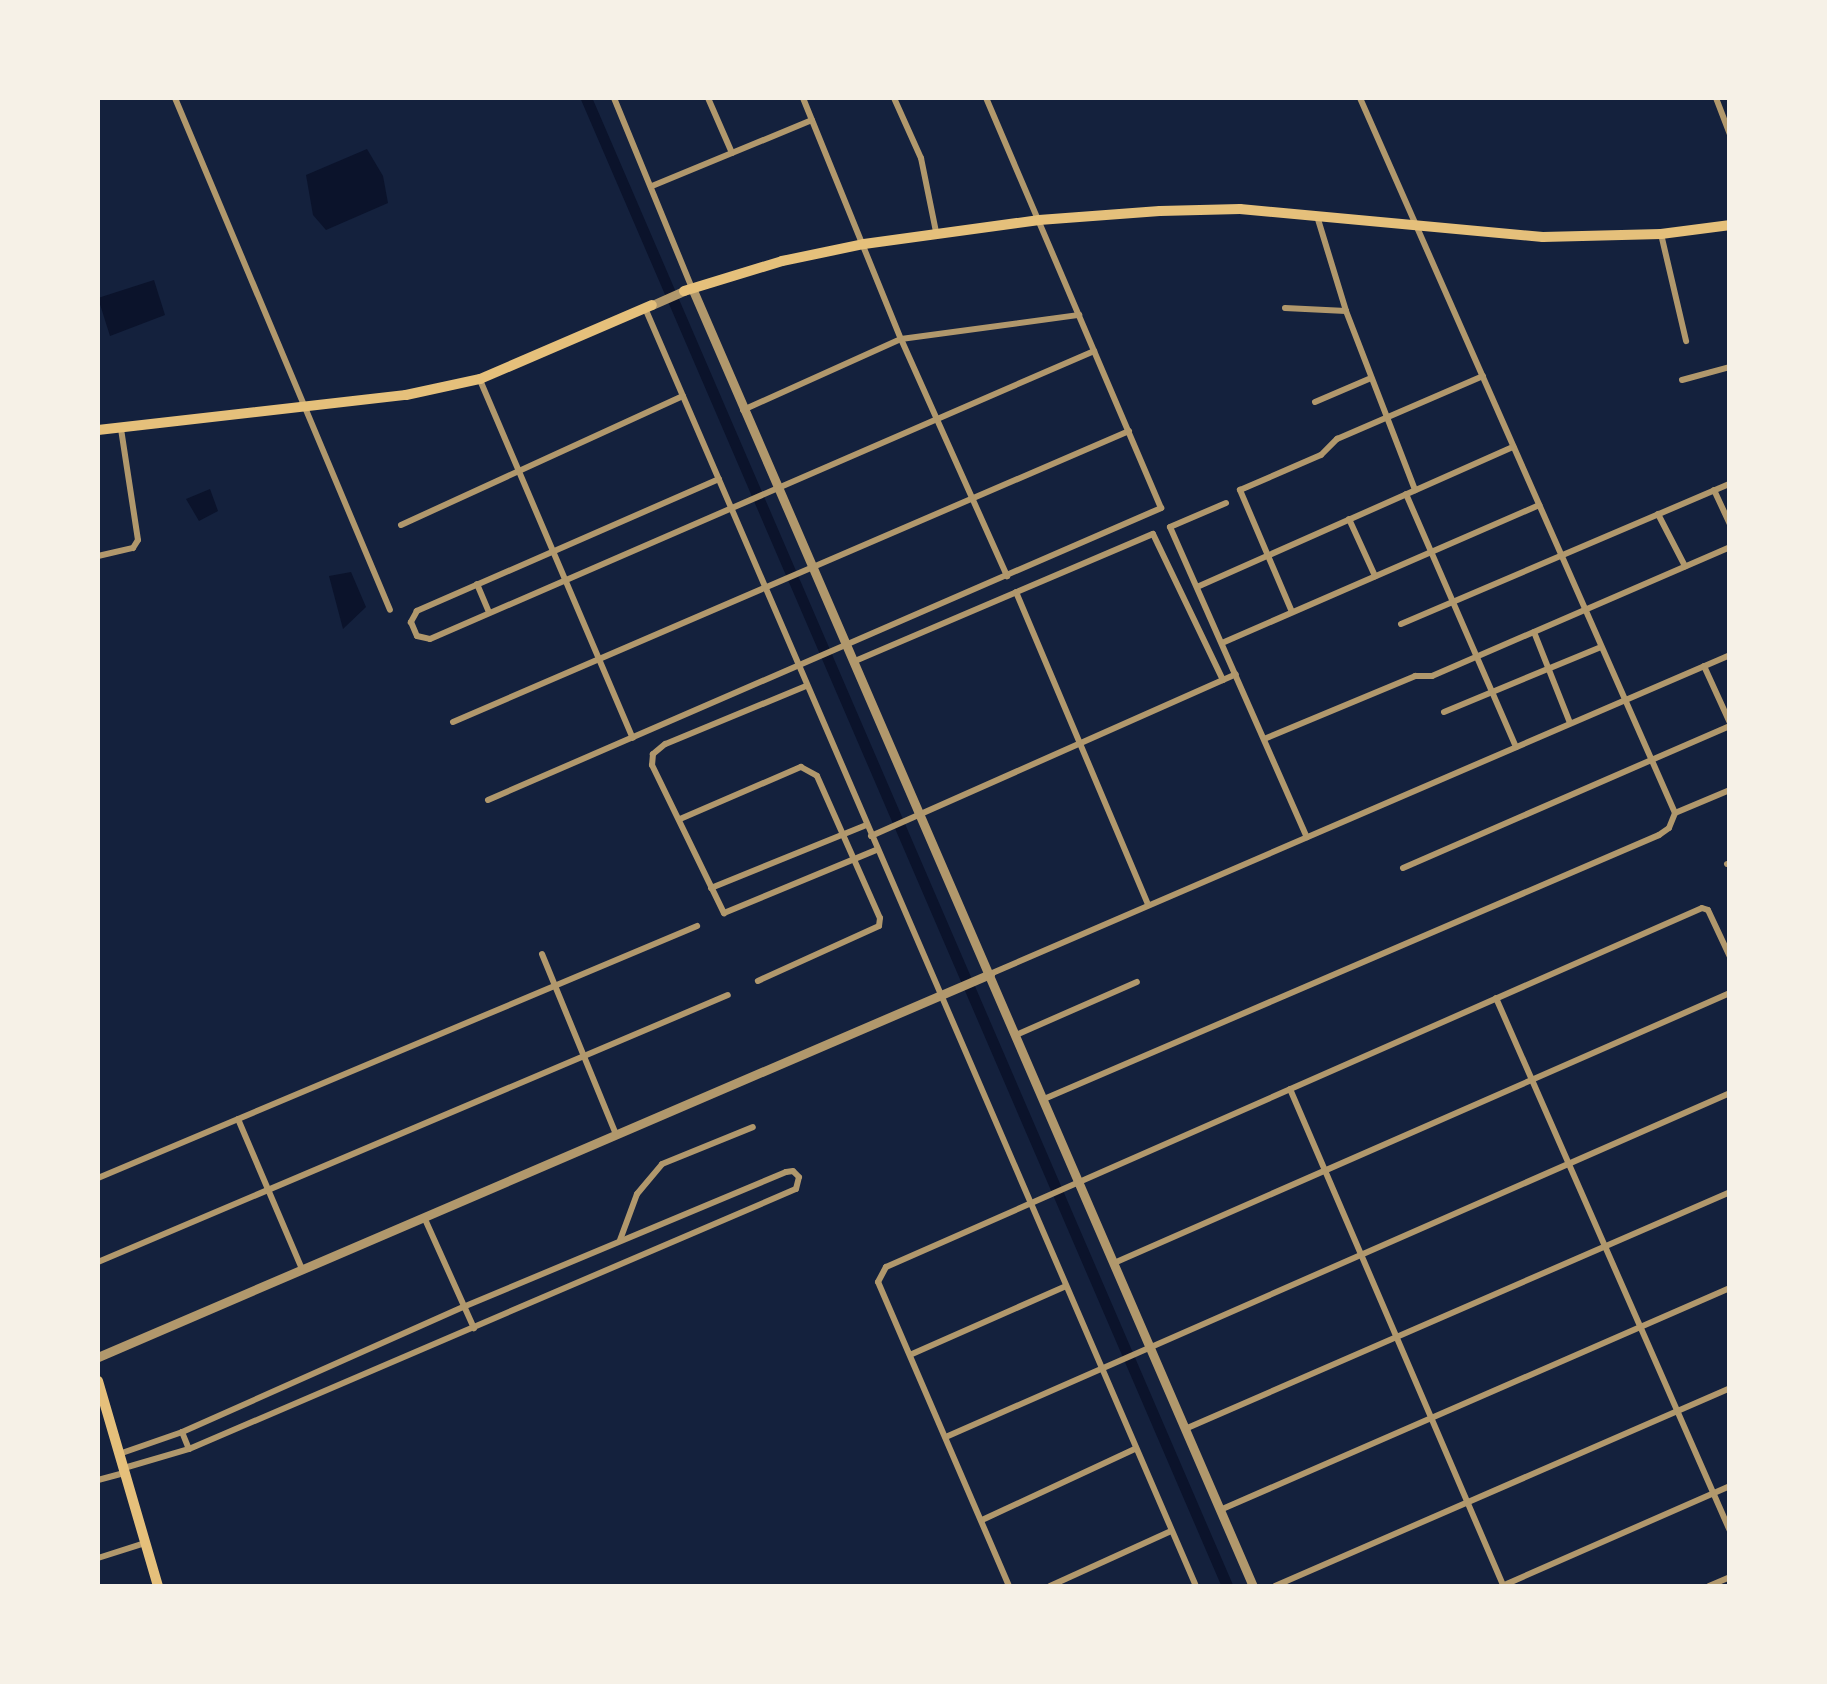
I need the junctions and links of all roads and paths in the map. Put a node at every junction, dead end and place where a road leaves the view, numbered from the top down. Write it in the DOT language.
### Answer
graph roads {
  1 [pos="175,98"];
  2 [pos="614,98"];
  3 [pos="708,98"];
  4 [pos="803,98"];
  5 [pos="894,98"];
  6 [pos="986,98"];
  7 [pos="1360,98"];
  8 [pos="1716,98"];
  9 [pos="812,120"];
  10 [pos="1728,122"];
  11 [pos="1730,135"];
  12 [pos="732,153"];
  13 [pos="652,186"];
  14 [pos="1317,215"];
  15 [pos="1040,220"];
  16 [pos="1414,224"];
  17 [pos="1730,225"];
  18 [pos="936,232"];
  19 [pos="1661,234"];
  20 [pos="864,244"];
  21 [pos="688,289"];
  22 [pos="649,306"];
  23 [pos="1286,308"];
  24 [pos="1346,312"];
  25 [pos="1078,315"];
  26 [pos="902,340"];
  27 [pos="1686,341"];
  28 [pos="1094,351"];
  29 [pos="1730,367"];
  30 [pos="1484,376"];
  31 [pos="1370,378"];
  32 [pos="480,379"];
  33 [pos="1682,380"];
  34 [pos="683,396"];
  35 [pos="1315,402"];
  36 [pos="304,407"];
  37 [pos="743,410"];
  38 [pos="1385,417"];
  39 [pos="936,418"];
  40 [pos="121,429"];
  41 [pos="98,430"];
  42 [pos="1129,430"];
  43 [pos="1513,447"];
  44 [pos="518,470"];
  45 [pos="718,479"];
  46 [pos="1730,484"];
  47 [pos="775,486"];
  48 [pos="1415,490"];
  49 [pos="1714,490"];
  50 [pos="1406,494"];
  51 [pos="972,498"];
  52 [pos="1226,503"];
  53 [pos="732,505"];
  54 [pos="1539,505"];
  55 [pos="1658,514"];
  56 [pos="1348,519"];
  57 [pos="1730,524"];
  58 [pos="402,525"];
  59 [pos="1730,547"];
  60 [pos="553,550"];
  61 [pos="1430,552"];
  62 [pos="1266,554"];
  63 [pos="98,556"];
  64 [pos="1561,556"];
  65 [pos="1685,566"];
  66 [pos="811,567"];
  67 [pos="1007,576"];
  68 [pos="1375,576"];
  69 [pos="565,578"];
  70 [pos="478,584"];
  71 [pos="767,586"];
  72 [pos="1197,587"];
  73 [pos="1016,592"];
  74 [pos="1452,602"];
  75 [pos="390,610"];
  76 [pos="1584,610"];
  77 [pos="490,612"];
  78 [pos="1292,612"];
  79 [pos="1401,624"];
  80 [pos="1534,632"];
  81 [pos="1222,642"];
  82 [pos="845,646"];
  83 [pos="1601,647"];
  84 [pos="1730,655"];
  85 [pos="1476,657"];
  86 [pos="599,658"];
  87 [pos="855,661"];
  88 [pos="798,666"];
  89 [pos="1704,666"];
  90 [pos="1548,669"];
  91 [pos="1236,674"];
  92 [pos="1223,680"];
  93 [pos="806,686"];
  94 [pos="1492,692"];
  95 [pos="1624,700"];
  96 [pos="1444,712"];
  97 [pos="453,722"];
  98 [pos="1570,724"];
  99 [pos="1730,724"];
  100 [pos="633,738"];
  101 [pos="1264,739"];
  102 [pos="1081,741"];
  103 [pos="1516,746"];
  104 [pos="1649,758"];
  105 [pos="1730,790"];
  106 [pos="488,800"];
  107 [pos="920,811"];
  108 [pos="1675,813"];
  109 [pos="680,819"];
  110 [pos="866,825"];
  111 [pos="843,834"];
  112 [pos="870,836"];
  113 [pos="1307,837"];
  114 [pos="876,850"];
  115 [pos="853,860"];
  116 [pos="1403,868"];
  117 [pos="711,888"];
  118 [pos="1148,906"];
  119 [pos="697,926"];
  120 [pos="542,954"];
  121 [pos="1730,958"];
  122 [pos="985,976"];
  123 [pos="758,981"];
  124 [pos="1138,982"];
  125 [pos="555,986"];
  126 [pos="1730,993"];
  127 [pos="942,994"];
  128 [pos="728,996"];
  129 [pos="1496,998"];
  130 [pos="1016,1035"];
  131 [pos="584,1056"];
  132 [pos="1532,1080"];
  133 [pos="1290,1088"];
  134 [pos="1730,1093"];
  135 [pos="1044,1100"];
  136 [pos="238,1119"];
  137 [pos="753,1127"];
  138 [pos="616,1134"];
  139 [pos="1568,1164"];
  140 [pos="1326,1171"];
  141 [pos="98,1178"];
  142 [pos="1075,1183"];
  143 [pos="268,1190"];
  144 [pos="1730,1192"];
  145 [pos="1027,1204"];
  146 [pos="424,1217"];
  147 [pos="620,1242"];
  148 [pos="1605,1247"];
  149 [pos="1362,1255"];
  150 [pos="98,1262"];
  151 [pos="1114,1263"];
  152 [pos="302,1269"];
  153 [pos="1064,1287"];
  154 [pos="1730,1288"];
  155 [pos="463,1306"];
  156 [pos="1640,1327"];
  157 [pos="474,1328"];
  158 [pos="1397,1337"];
  159 [pos="1147,1349"];
  160 [pos="912,1354"];
  161 [pos="98,1357"];
  162 [pos="1103,1368"];
  163 [pos="98,1388"];
  164 [pos="1730,1388"];
  165 [pos="1677,1411"];
  166 [pos="1432,1418"];
  167 [pos="1185,1429"];
  168 [pos="182,1432"];
  169 [pos="948,1436"];
  170 [pos="1135,1448"];
  171 [pos="189,1449"];
  172 [pos="119,1454"];
  173 [pos="124,1470"];
  174 [pos="98,1480"];
  175 [pos="1730,1486"];
  176 [pos="1713,1493"];
  177 [pos="1468,1502"];
  178 [pos="1220,1510"];
  179 [pos="982,1521"];
  180 [pos="1730,1531"];
  181 [pos="1171,1532"];
  182 [pos="145,1542"];
  183 [pos="98,1558"];
  184 [pos="1730,1578"];
  185 [pos="158,1586"];
  186 [pos="1010,1586"];
  187 [pos="1050,1586"];
  188 [pos="1196,1586"];
  189 [pos="1253,1586"];
  190 [pos="1275,1586"];
  191 [pos="1501,1586"];
  192 [pos="1709,1586"];
  1 -- 36 [label="street"];
  2 -- 13 [label="street"];
  3 -- 12 [label="street"];
  4 -- 9 [label="street"];
  5 -- 18 [label="street"];
  6 -- 15 [label="street"];
  7 -- 16 [label="street"];
  8 -- 10 [label="street"];
  9 -- 12 [label="street"];
  9 -- 20 [label="street"];
  10 -- 11 [label="street"];
  12 -- 13 [label="street"];
  13 -- 21 [label="street"];
  14 -- 15 [label="main road"];
  14 -- 16 [label="main road"];
  14 -- 24 [label="street"];
  15 -- 18 [label="main road"];
  15 -- 25 [label="street"];
  16 -- 19 [label="main road"];
  16 -- 30 [label="street"];
  17 -- 19 [label="main road"];
  18 -- 20 [label="main road"];
  19 -- 27 [label="street"];
  20 -- 21 [label="main road"];
  20 -- 26 [label="street"];
  21 -- 22 [label="street"];
  21 -- 37 [label="street"];
  22 -- 32 [label="main road"];
  22 -- 34 [label="street"];
  23 -- 24 [label="street"];
  24 -- 31 [label="street"];
  25 -- 26 [label="street"];
  25 -- 28 [label="street"];
  26 -- 37 [label="street"];
  26 -- 39 [label="street"];
  28 -- 39 [label="street"];
  28 -- 42 [label="street"];
  29 -- 33 [label="street"];
  30 -- 38 [label="street"];
  30 -- 43 [label="street"];
  31 -- 35 [label="street"];
  31 -- 38 [label="street"];
  32 -- 36 [label="main road"];
  32 -- 44 [label="street"];
  34 -- 44 [label="street"];
  34 -- 45 [label="street"];
  36 -- 40 [label="main road"];
  36 -- 75 [label="street"];
  37 -- 47 [label="street"];
  38 -- 48 [label="street"];
  38 -- 62 [label="street"];
  39 -- 47 [label="street"];
  39 -- 51 [label="street"];
  40 -- 41 [label="main road"];
  40 -- 63 [label="street"];
  42 -- 51 [label="street"];
  42 -- 67 [label="street"];
  43 -- 48 [label="street"];
  43 -- 54 [label="street"];
  44 -- 58 [label="street"];
  44 -- 60 [label="street"];
  45 -- 53 [label="street"];
  45 -- 60 [label="street"];
  46 -- 49 [label="street"];
  47 -- 53 [label="street"];
  47 -- 66 [label="street"];
  48 -- 50 [label="street"];
  49 -- 55 [label="street"];
  49 -- 57 [label="street"];
  50 -- 56 [label="street"];
  50 -- 61 [label="street"];
  51 -- 66 [label="street"];
  51 -- 67 [label="street"];
  52 -- 72 [label="street"];
  53 -- 69 [label="street"];
  53 -- 71 [label="street"];
  54 -- 61 [label="street"];
  54 -- 64 [label="street"];
  55 -- 64 [label="street"];
  55 -- 65 [label="street"];
  56 -- 62 [label="street"];
  56 -- 68 [label="street"];
  59 -- 65 [label="street"];
  60 -- 69 [label="street"];
  60 -- 70 [label="street"];
  61 -- 68 [label="street"];
  61 -- 74 [label="street"];
  62 -- 72 [label="street"];
  62 -- 78 [label="street"];
  64 -- 74 [label="street"];
  64 -- 76 [label="street"];
  65 -- 76 [label="street"];
  66 -- 71 [label="street"];
  66 -- 82 [label="street"];
  67 -- 82 [label="street"];
  68 -- 78 [label="street"];
  69 -- 77 [label="street"];
  69 -- 86 [label="street"];
  70 -- 77 [label="street"];
  70 -- 77 [label="street"];
  71 -- 86 [label="street"];
  71 -- 88 [label="street"];
  72 -- 81 [label="street"];
  73 -- 87 [label="street"];
  73 -- 92 [label="street"];
  73 -- 102 [label="street"];
  74 -- 79 [label="street"];
  74 -- 85 [label="street"];
  76 -- 80 [label="street"];
  76 -- 83 [label="street"];
  78 -- 81 [label="street"];
  80 -- 85 [label="street"];
  80 -- 90 [label="street"];
  81 -- 91 [label="street"];
  82 -- 87 [label="street"];
  82 -- 88 [label="street"];
  83 -- 90 [label="street"];
  83 -- 95 [label="street"];
  84 -- 89 [label="street"];
  85 -- 94 [label="street"];
  85 -- 101 [label="street"];
  86 -- 97 [label="street"];
  86 -- 100 [label="street"];
  87 -- 107 [label="street"];
  88 -- 93 [label="street"];
  88 -- 100 [label="street"];
  89 -- 95 [label="street"];
  89 -- 99 [label="street"];
  90 -- 94 [label="street"];
  90 -- 98 [label="street"];
  91 -- 92 [label="street"];
  91 -- 101 [label="street"];
  92 -- 102 [label="street"];
  93 -- 109 [label="street"];
  93 -- 110 [label="street"];
  94 -- 96 [label="street"];
  94 -- 103 [label="street"];
  95 -- 98 [label="street"];
  95 -- 104 [label="street"];
  98 -- 103 [label="street"];
  99 -- 104 [label="street"];
  100 -- 106 [label="street"];
  101 -- 113 [label="street"];
  102 -- 107 [label="street"];
  102 -- 118 [label="street"];
  103 -- 113 [label="street"];
  104 -- 108 [label="street"];
  104 -- 116 [label="street"];
  105 -- 108 [label="street"];
  107 -- 112 [label="street"];
  107 -- 122 [label="street"];
  108 -- 135 [label="street"];
  109 -- 111 [label="street"];
  109 -- 117 [label="street"];
  110 -- 111 [label="street"];
  110 -- 112 [label="street"];
  111 -- 115 [label="street"];
  111 -- 117 [label="street"];
  112 -- 114 [label="street"];
  113 -- 118 [label="street"];
  114 -- 115 [label="street"];
  114 -- 127 [label="street"];
  115 -- 117 [label="street"];
  115 -- 123 [label="street"];
  118 -- 122 [label="street"];
  119 -- 125 [label="street"];
  120 -- 125 [label="street"];
  121 -- 129 [label="street"];
  122 -- 127 [label="street"];
  122 -- 130 [label="street"];
  124 -- 130 [label="street"];
  125 -- 131 [label="street"];
  125 -- 136 [label="street"];
  126 -- 132 [label="street"];
  127 -- 138 [label="street"];
  127 -- 145 [label="street"];
  128 -- 131 [label="street"];
  129 -- 132 [label="street"];
  129 -- 133 [label="street"];
  130 -- 135 [label="street"];
  131 -- 138 [label="street"];
  131 -- 143 [label="street"];
  132 -- 139 [label="street"];
  132 -- 140 [label="street"];
  133 -- 140 [label="street"];
  133 -- 142 [label="street"];
  134 -- 139 [label="street"];
  135 -- 142 [label="street"];
  136 -- 141 [label="street"];
  136 -- 143 [label="street"];
  137 -- 147 [label="street"];
  138 -- 146 [label="street"];
  139 -- 148 [label="street"];
  139 -- 149 [label="street"];
  140 -- 149 [label="street"];
  140 -- 151 [label="street"];
  142 -- 145 [label="street"];
  142 -- 151 [label="street"];
  143 -- 150 [label="street"];
  143 -- 152 [label="street"];
  144 -- 148 [label="street"];
  145 -- 153 [label="street"];
  145 -- 160 [label="street"];
  146 -- 152 [label="street"];
  146 -- 155 [label="street"];
  147 -- 155 [label="street"];
  147 -- 157 [label="street"];
  148 -- 156 [label="street"];
  148 -- 158 [label="street"];
  149 -- 158 [label="street"];
  149 -- 159 [label="street"];
  151 -- 159 [label="street"];
  152 -- 161 [label="street"];
  153 -- 160 [label="street"];
  153 -- 162 [label="street"];
  154 -- 156 [label="street"];
  155 -- 157 [label="street"];
  155 -- 168 [label="street"];
  156 -- 165 [label="street"];
  156 -- 166 [label="street"];
  157 -- 171 [label="street"];
  158 -- 166 [label="street"];
  158 -- 167 [label="street"];
  159 -- 162 [label="street"];
  159 -- 167 [label="street"];
  160 -- 169 [label="street"];
  162 -- 169 [label="street"];
  162 -- 170 [label="street"];
  163 -- 172 [label="main road"];
  164 -- 165 [label="street"];
  165 -- 176 [label="street"];
  165 -- 177 [label="street"];
  166 -- 177 [label="street"];
  166 -- 178 [label="street"];
  167 -- 178 [label="street"];
  168 -- 171 [label="street"];
  168 -- 172 [label="street"];
  169 -- 179 [label="street"];
  170 -- 179 [label="street"];
  170 -- 181 [label="street"];
  171 -- 173 [label="street"];
  172 -- 173 [label="main road"];
  173 -- 174 [label="street"];
  173 -- 182 [label="main road"];
  175 -- 176 [label="street"];
  176 -- 180 [label="street"];
  176 -- 191 [label="street"];
  177 -- 190 [label="street"];
  177 -- 191 [label="street"];
  178 -- 189 [label="street"];
  179 -- 186 [label="street"];
  181 -- 187 [label="street"];
  181 -- 188 [label="street"];
  182 -- 183 [label="street"];
  182 -- 185 [label="main road"];
  184 -- 192 [label="street"];
}
